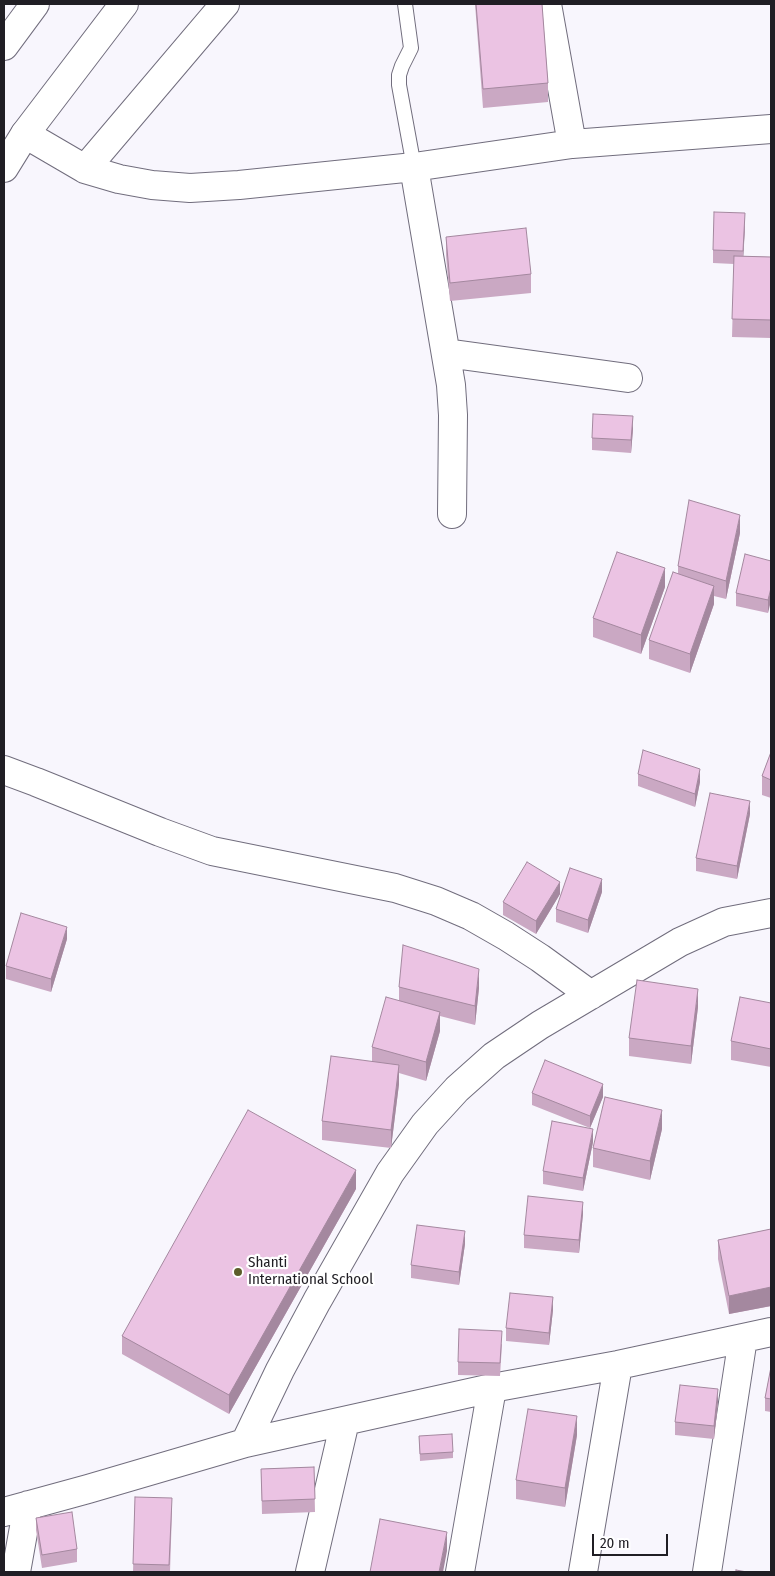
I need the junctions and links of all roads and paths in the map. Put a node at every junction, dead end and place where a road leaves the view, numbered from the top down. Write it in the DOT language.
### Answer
graph roads {
  1 [pos="34,4"];
  2 [pos="124,4"];
  3 [pos="225,4"];
  4 [pos="405,4"];
  5 [pos="547,4"];
  6 [pos="13,26"];
  7 [pos="771,129"];
  8 [pos="25,134"];
  9 [pos="572,144"];
  10 [pos="414,167"];
  11 [pos="4,168"];
  12 [pos="85,169"];
  13 [pos="446,353"];
  14 [pos="628,378"];
  15 [pos="452,514"];
  16 [pos="4,770"];
  17 [pos="771,913"];
  18 [pos="591,995"];
  19 [pos="771,1332"];
  20 [pos="743,1338"];
  21 [pos="618,1365"];
  22 [pos="492,1388"];
  23 [pos="344,1421"];
  24 [pos="245,1443"];
  25 [pos="16,1508"];
  26 [pos="16,1572"];
  27 [pos="310,1572"];
  28 [pos="460,1572"];
  29 [pos="583,1572"];
  30 [pos="707,1572"];
  1 -- 6 [label="street"];
  2 -- 8 [label="street"];
  3 -- 12 [label="street"];
  4 -- 10 [label="lane"];
  5 -- 9 [label="street"];
  7 -- 9 [label="street"];
  8 -- 11 [label="street"];
  8 -- 12 [label="street"];
  9 -- 10 [label="street"];
  10 -- 12 [label="street"];
  10 -- 13 [label="street"];
  13 -- 14 [label="street"];
  13 -- 15 [label="street"];
  16 -- 18 [label="street"];
  17 -- 18 [label="street"];
  18 -- 24 [label="street"];
  19 -- 20 [label="street"];
  20 -- 21 [label="street"];
  20 -- 30 [label="street"];
  21 -- 22 [label="street"];
  21 -- 29 [label="street"];
  22 -- 23 [label="street"];
  22 -- 28 [label="street"];
  23 -- 24 [label="street"];
  23 -- 27 [label="street"];
  24 -- 25 [label="street"];
  25 -- 26 [label="street"];
}
